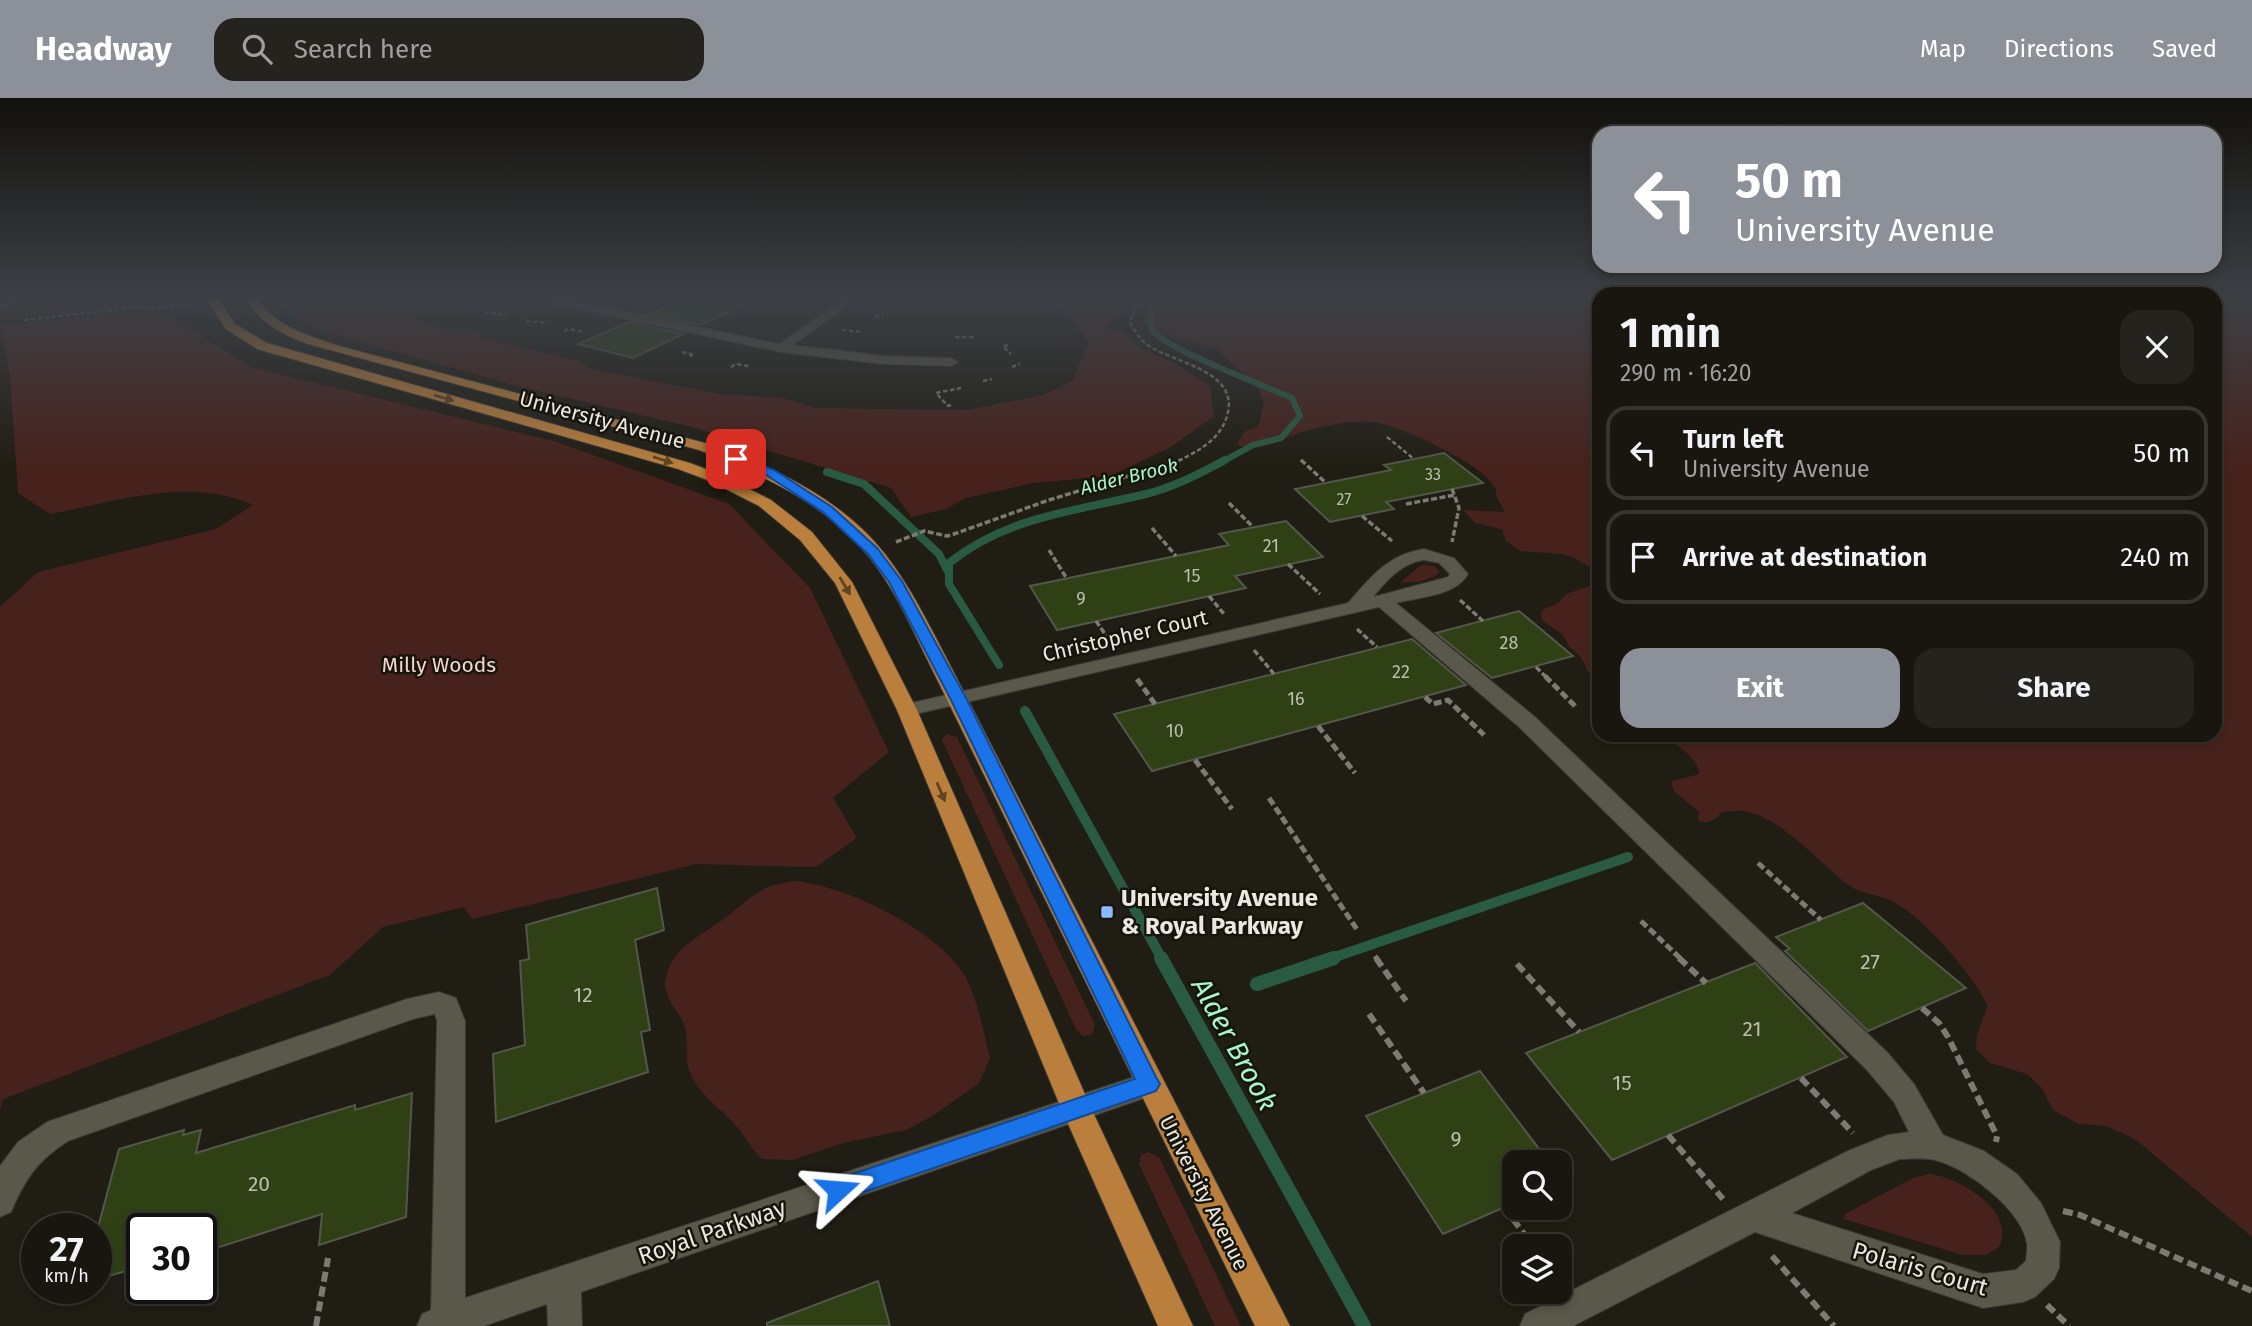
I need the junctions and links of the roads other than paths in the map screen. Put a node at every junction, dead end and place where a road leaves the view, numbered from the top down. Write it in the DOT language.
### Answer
graph roads {
  1 [pos="288,353"];
  2 [pos="350,353"];
  3 [pos="826,353"];
  4 [pos="951,362"];
  5 [pos="1382,600"];
  6 [pos="1354,607"];
  7 [pos="958,698"];
  8 [pos="906,710"];
  9 [pos="1149,1084"];
  10 [pos="1076,1108"];
  11 [pos="1933,1146"];
  12 [pos="0,1202"];
  13 [pos="1747,1219"];
  14 [pos="564,1283"];
  15 [pos="441,1324"];
  16 [pos="565,1326"];
  17 [pos="1176,1326"];
  18 [pos="1273,1326"];
  19 [pos="1537,1326"];
  1 -- 8 [label="main road, University Avenue, one-way"];
  2 -- 7 [label="main road, University Avenue"];
  3 -- 4 [label="street"];
  5 -- 6 [label="street, Christopher Court"];
  5 -- 6 [label="street, Christopher Court"];
  5 -- 11 [label="street"];
  6 -- 7 [label="street, Christopher Court"];
  7 -- 8 [label="street, Christopher Court"];
  7 -- 9 [label="main road, University Avenue"];
  8 -- 10 [label="main road, University Avenue, one-way"];
  9 -- 10 [label="street, Royal Parkway"];
  9 -- 18 [label="main road, University Avenue"];
  10 -- 14 [label="street, Royal Parkway"];
  10 -- 17 [label="main road, University Avenue"];
  11 -- 13 [label="street, Polaris Court"];
  11 -- 13 [label="street, Polaris Court"];
  12 -- 15 [label="street"];
  13 -- 19 [label="street, Polaris Court"];
  14 -- 15 [label="street, Royal Parkway"];
  14 -- 16 [label="street"];
}
